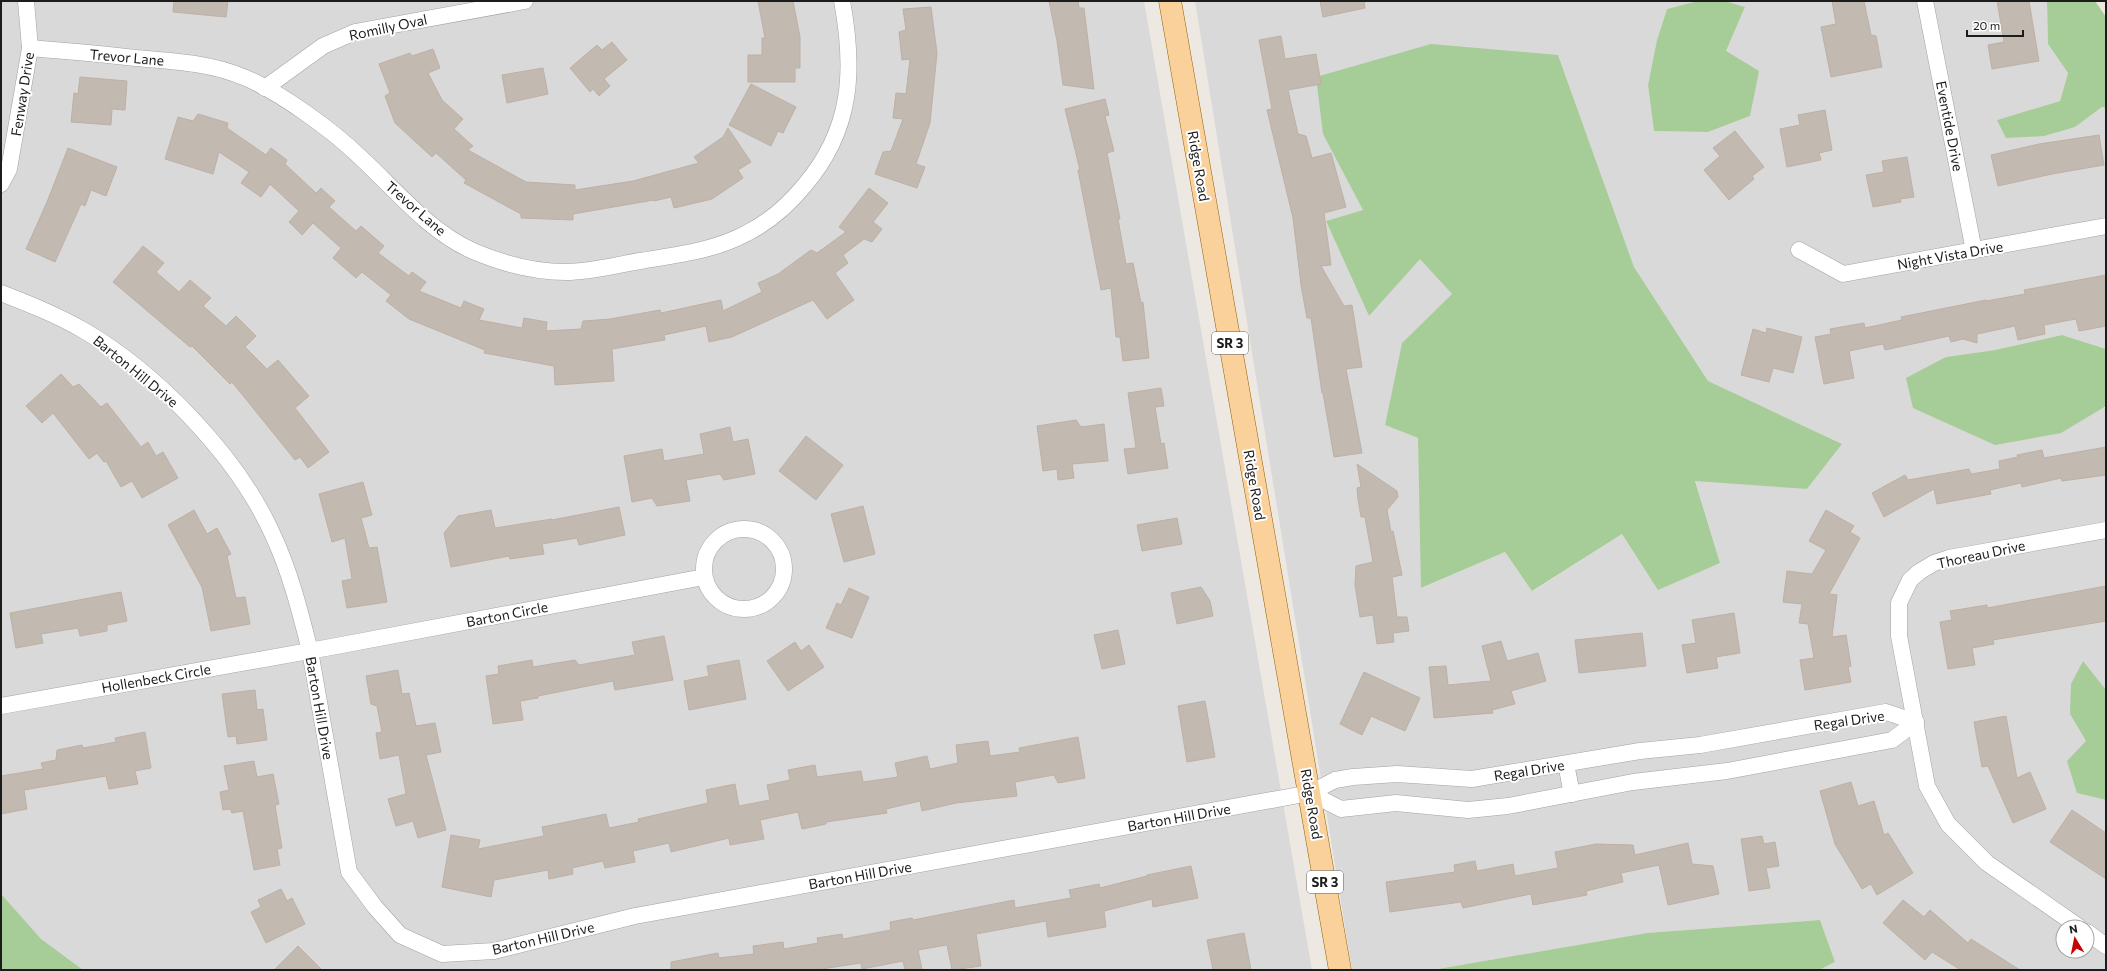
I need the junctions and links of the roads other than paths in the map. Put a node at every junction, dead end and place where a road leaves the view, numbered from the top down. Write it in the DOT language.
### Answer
graph roads {
  1 [pos="26,1"];
  2 [pos="525,1"];
  3 [pos="842,1"];
  4 [pos="1170,1"];
  5 [pos="1925,1"];
  6 [pos="30,48"];
  7 [pos="265,88"];
  8 [pos="1,184"];
  9 [pos="2106,226"];
  10 [pos="1799,250"];
  11 [pos="1974,251"];
  12 [pos="1,293"];
  13 [pos="2106,530"];
  14 [pos="704,576"];
  15 [pos="310,651"];
  16 [pos="1,706"];
  17 [pos="1916,722"];
  18 [pos="1566,764"];
  19 [pos="1310,793"];
  20 [pos="1572,794"];
  21 [pos="2068,919"];
  22 [pos="2095,938"];
  23 [pos="2106,946"];
  24 [pos="1340,970"];
  1 -- 6 [label="street, Fenway Drive"];
  2 -- 7 [label="street, Romilly Oval"];
  3 -- 7 [label="street, Trevor Lane"];
  4 -- 19 [label="main road, Ridge Road / SR 3"];
  5 -- 11 [label="street, Eventide Drive"];
  6 -- 7 [label="street, Trevor Lane"];
  6 -- 8 [label="street, Fenway Drive"];
  9 -- 11 [label="street, Night Vista Drive"];
  10 -- 11 [label="street, Night Vista Drive"];
  12 -- 15 [label="street, Barton Hill Drive"];
  13 -- 17 [label="street, Thoreau Drive"];
  14 -- 14 [label="street"];
  14 -- 15 [label="street, Barton Circle"];
  15 -- 16 [label="street, Hollenbeck Circle"];
  15 -- 19 [label="street, Barton Hill Drive"];
  17 -- 18 [label="street, Regal Drive"];
  17 -- 20 [label="street, Regal Drive"];
  17 -- 21 [label="street, Thoreau Drive"];
  18 -- 19 [label="street, Regal Drive"];
  18 -- 20 [label="street"];
  19 -- 20 [label="street, Regal Drive"];
  19 -- 24 [label="main road, Ridge Road / SR 3"];
  22 -- 23 [label="street"];
}
